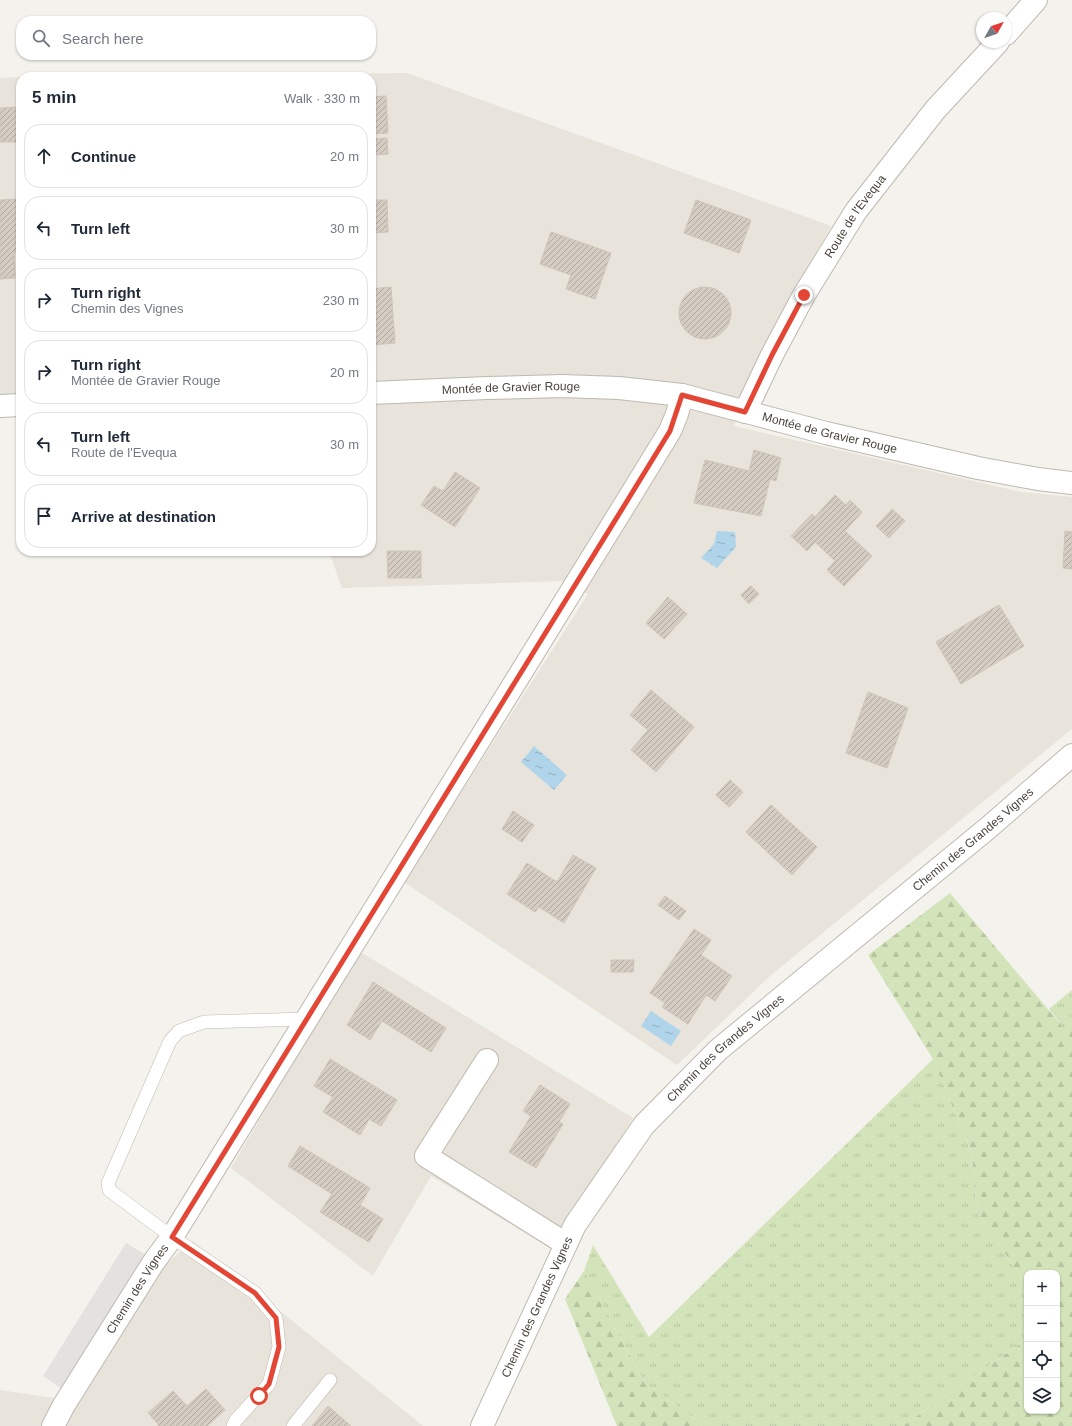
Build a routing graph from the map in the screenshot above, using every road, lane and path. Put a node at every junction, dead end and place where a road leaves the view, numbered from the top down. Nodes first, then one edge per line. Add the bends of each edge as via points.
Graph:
1 (1036, 0) edge
2 (1012, 27) edge
3 (992, 48) edge
4 (376, 393) edge
5 (682, 395) junction
6 (16, 405) edge
7 (0, 406) edge
8 (745, 412) junction
9 (1072, 483) edge
10 (1072, 755) edge
11 (307, 1019) junction
12 (487, 1060) dead end
13 (172, 1237) junction
14 (566, 1244) junction
15 (330, 1380) dead end
16 (53, 1426) edge
17 (233, 1426) edge
18 (293, 1426) edge
19 (482, 1426) edge

1 - 2 street
3 - 8 street, Route de l'Evequa via 935,110 856,211 804,295
4 - 5 street, Montée de Gravier Rouge via 562,386 619,388
5 - 8 street, Montée de Gravier Rouge
5 - 11 street, Chemin des Vignes via 670,431
6 - 7 street
8 - 9 street, Montée de Gravier Rouge via 978,468
10 - 14 street, Chemin des Grandes Vignes via 988,828 718,1050 644,1125 575,1225
11 - 13 street, Chemin des Vignes
11 - 13 lane via 204,1022 179,1031 170,1041 108,1184 108,1190
12 - 14 street via 426,1156
13 - 16 street, Chemin des Vignes via 152,1263 64,1404
13 - 17 lane via 255,1293 276,1318 279,1347 269,1384
14 - 19 street, Chemin des Grandes Vignes
15 - 18 lane

